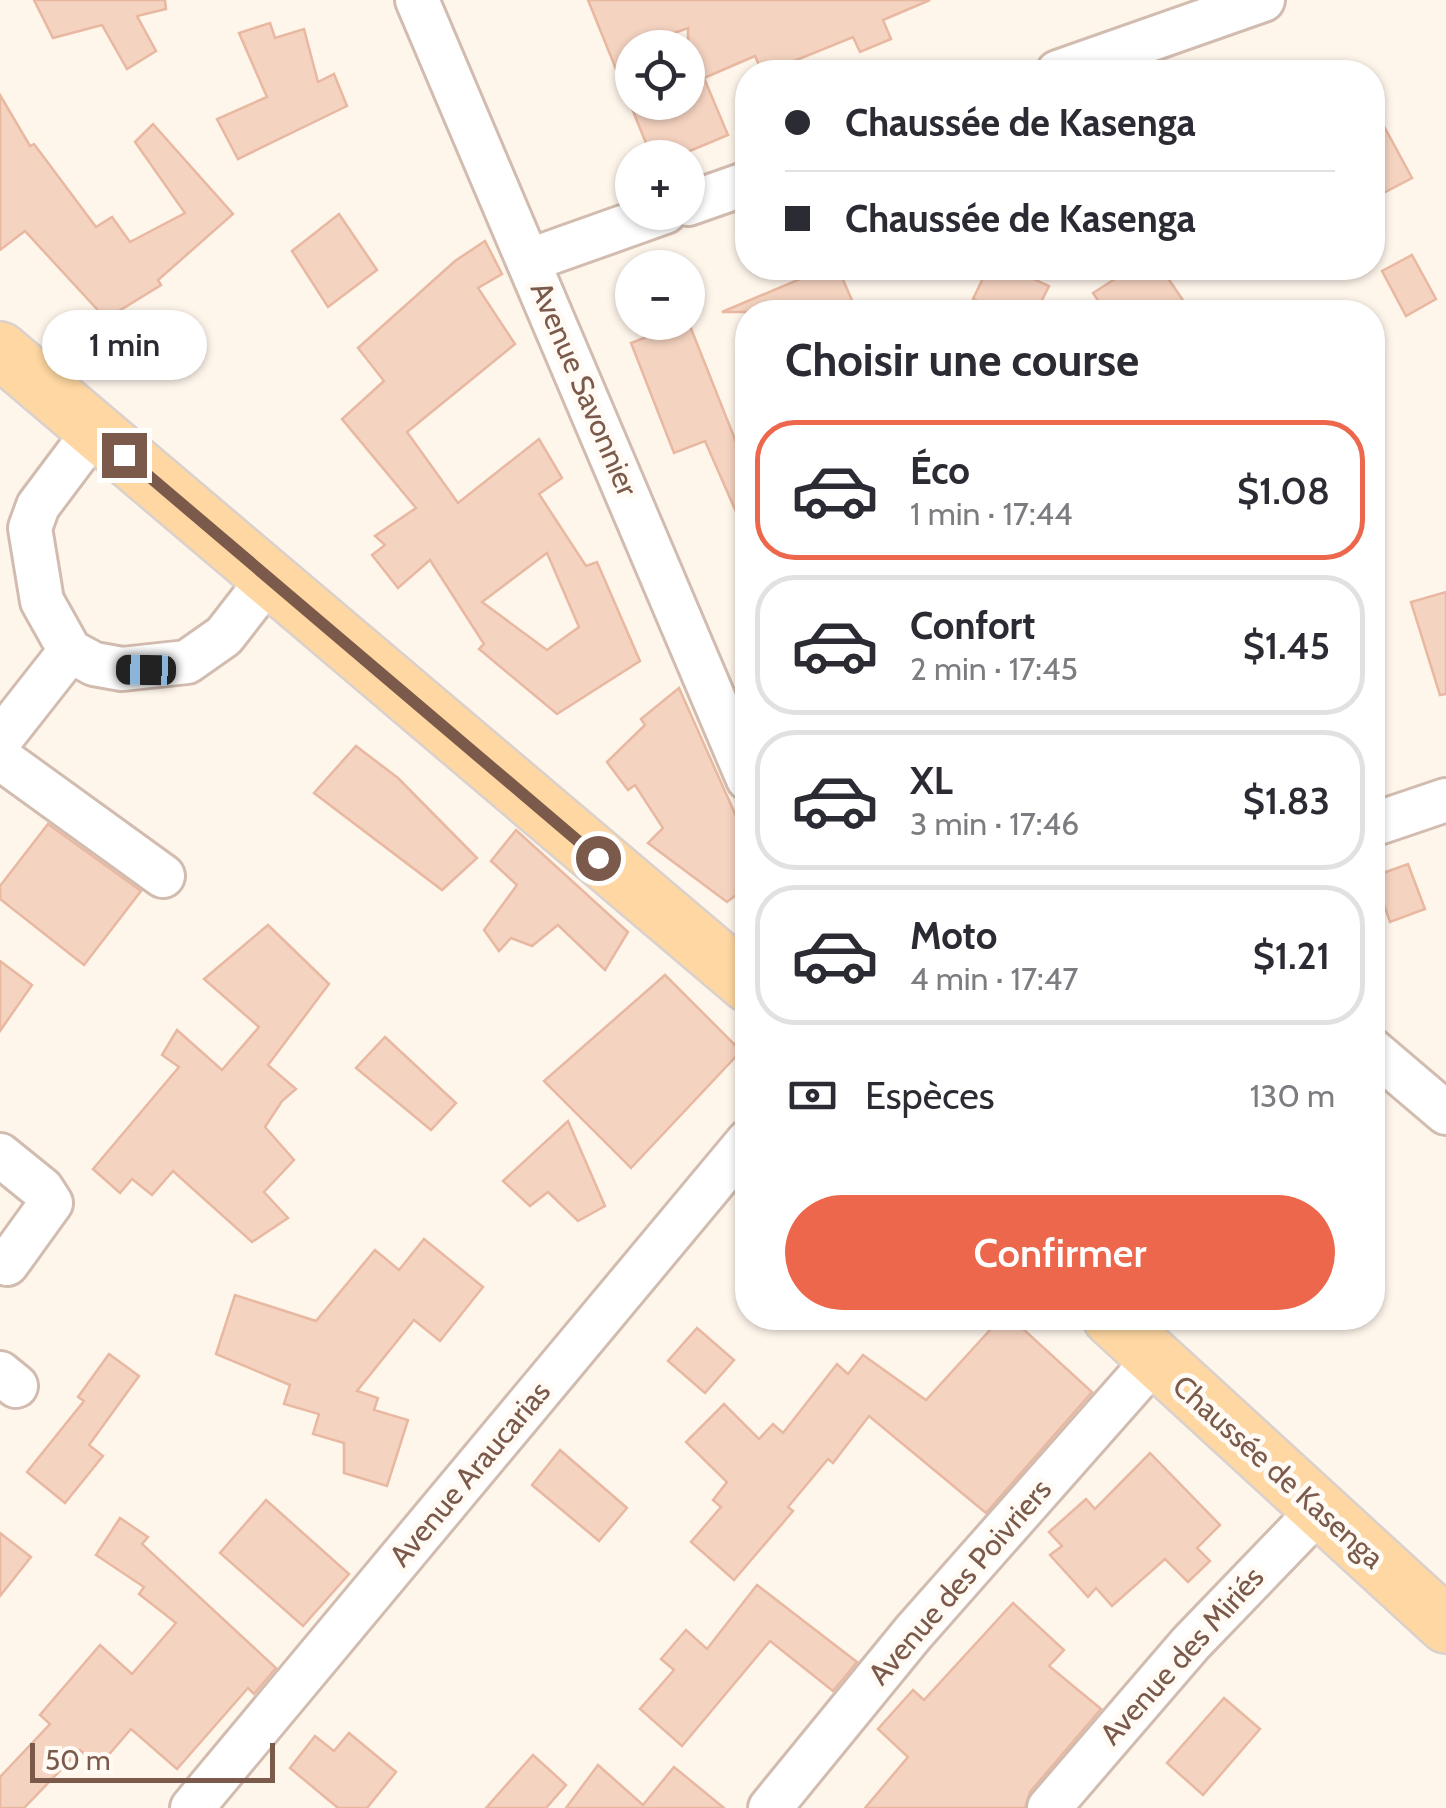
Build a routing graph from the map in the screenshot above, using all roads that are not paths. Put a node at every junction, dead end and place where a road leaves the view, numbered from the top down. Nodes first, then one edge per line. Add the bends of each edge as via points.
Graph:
1 (417, 0) edge
2 (1263, 0) edge
3 (1092, 60) edge
4 (735, 188) edge
5 (705, 198) edge
6 (615, 230) edge
7 (530, 260) junction
8 (0, 350) edge
9 (94, 430) junction
10 (269, 578) junction
11 (70, 652) junction
12 (0, 740) edge
13 (735, 747) edge
14 (0, 758) edge
15 (1446, 800) edge
16 (1385, 821) edge
17 (163, 876) dead end
18 (735, 973) edge
19 (1385, 1061) edge
20 (1446, 1113) edge
21 (0, 1155) edge
22 (735, 1157) edge
23 (7, 1264) dead end
24 (1124, 1330) edge
25 (1155, 1359) junction
26 (1320, 1508) junction
27 (1446, 1626) edge
28 (192, 1808) edge
29 (770, 1808) edge
30 (1049, 1808) edge

1 - 7 street, Avenue Savonnier
2 - 3 street
4 - 5 street
6 - 7 street
7 - 13 street, Avenue Savonnier
8 - 9 main road
9 - 10 main road
9 - 11 street via 38,506 30,528 42,601
10 - 11 street via 224,636 187,662 122,669
10 - 18 main road
11 - 12 street
14 - 17 street
15 - 16 street
19 - 20 street
21 - 23 street via 52,1203
22 - 28 street, Avenue Araucarias
24 - 25 main road, Chaussée de Kasenga
25 - 26 main road, Chaussée de Kasenga
25 - 29 street, Avenue des Poivriers via 913,1633
26 - 27 main road, Chaussée de Kasenga
26 - 30 street, Avenue des Miriés via 1190,1643

